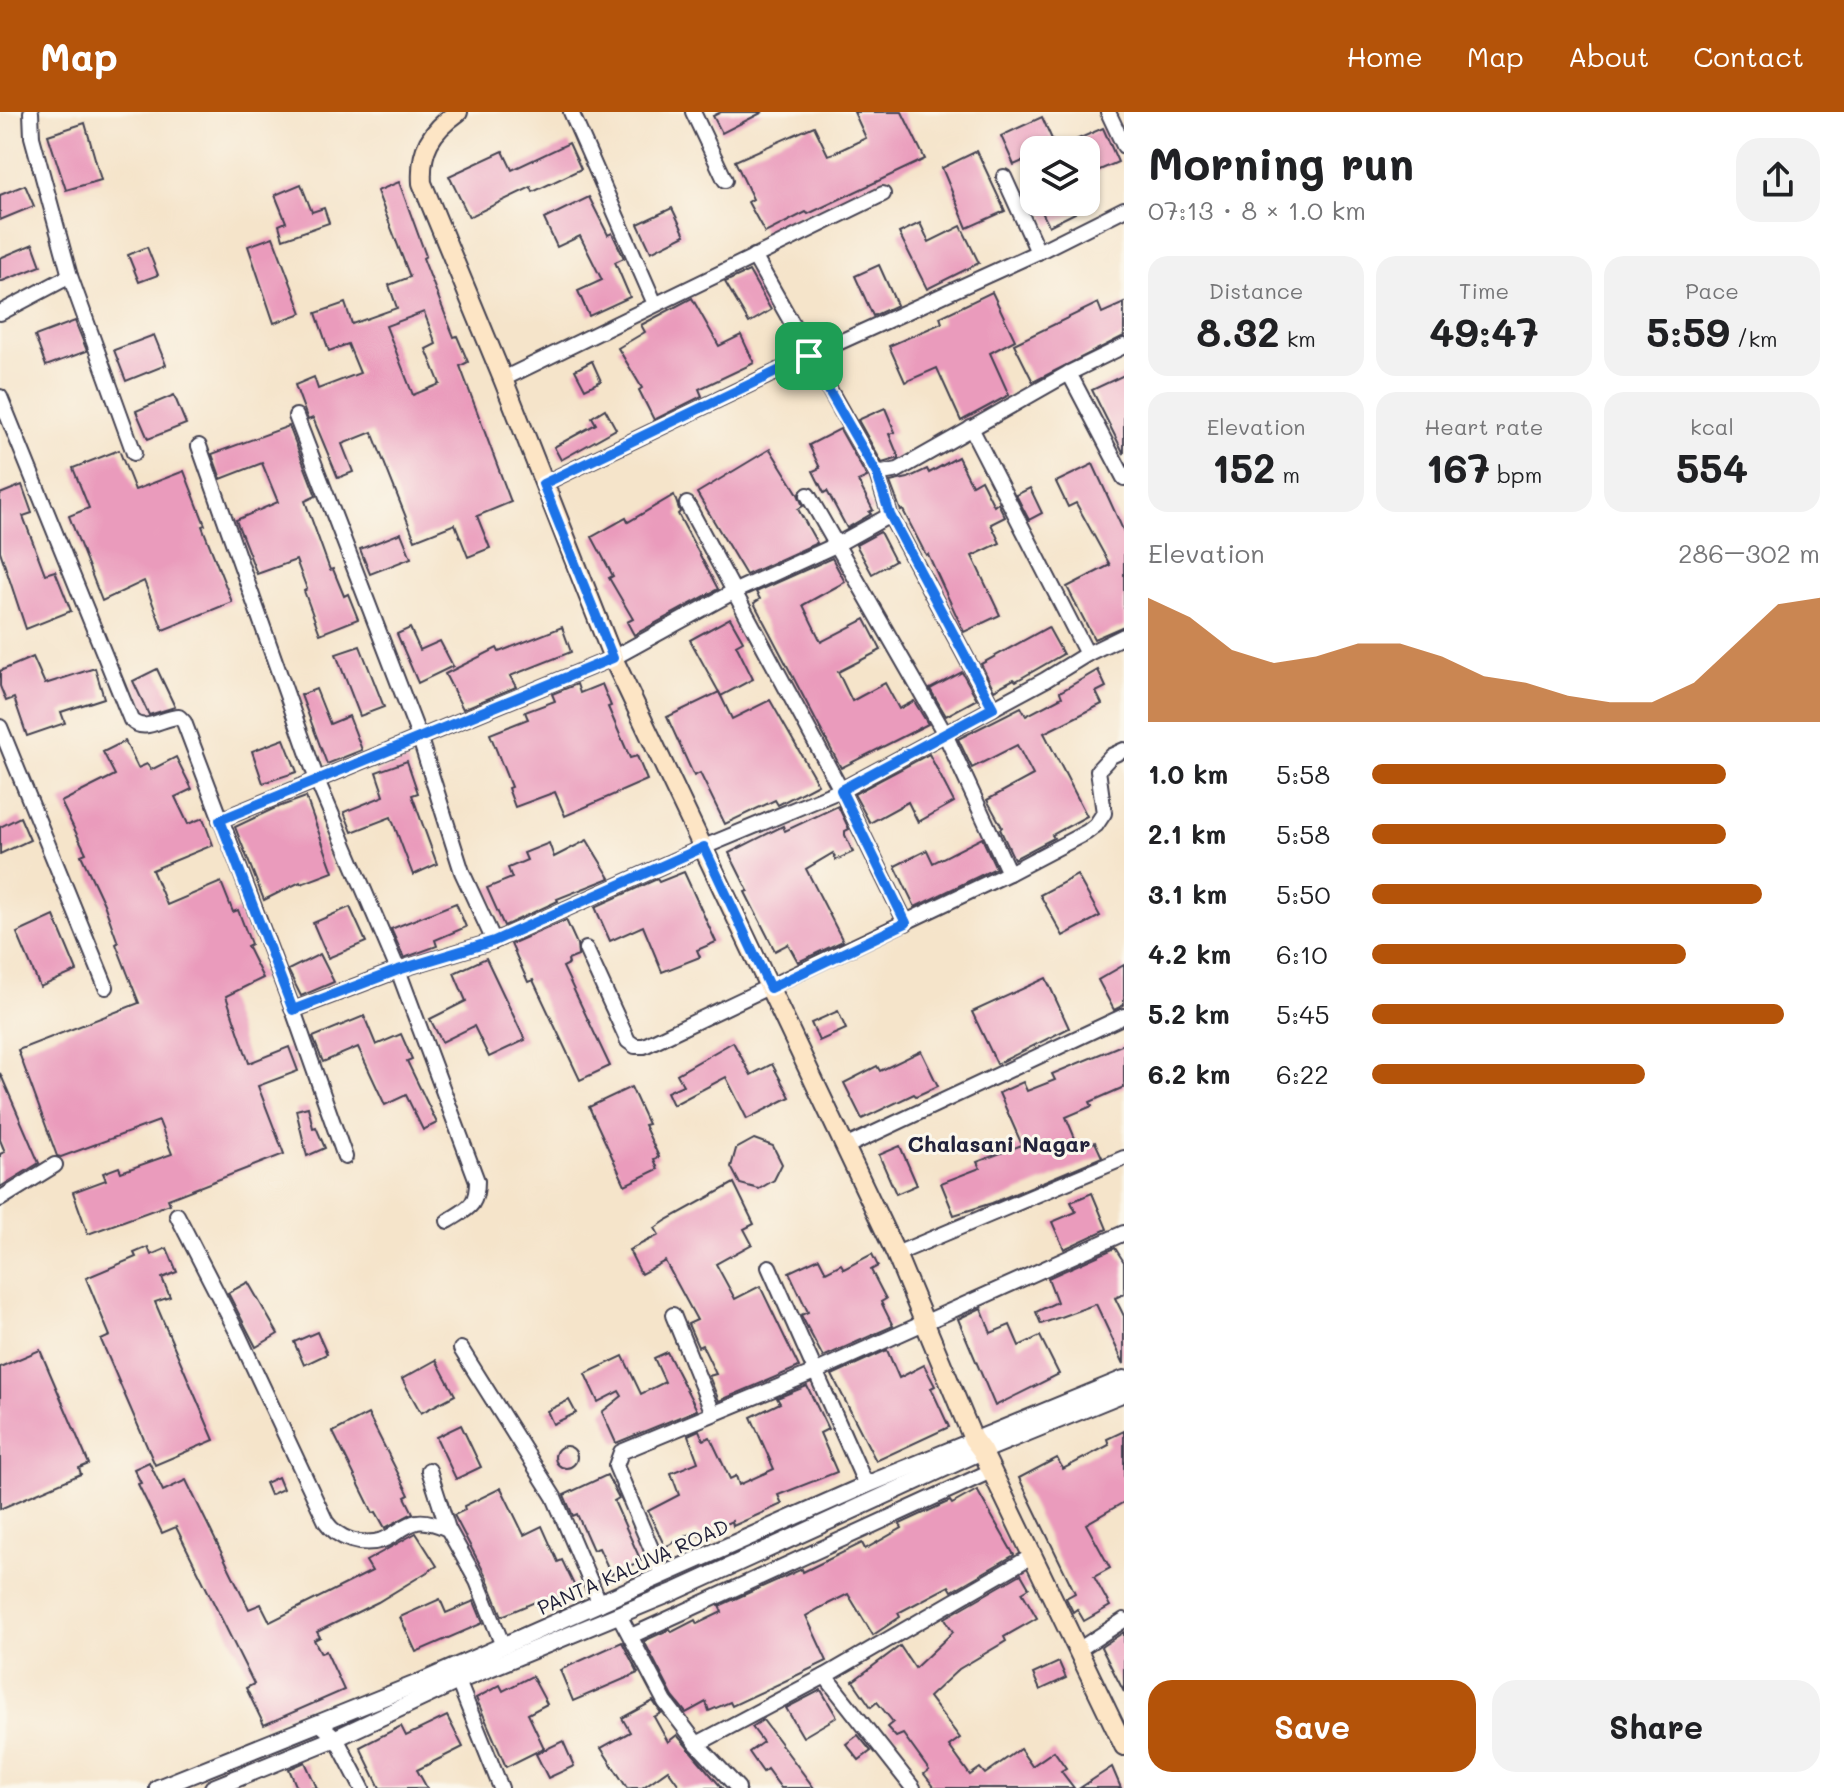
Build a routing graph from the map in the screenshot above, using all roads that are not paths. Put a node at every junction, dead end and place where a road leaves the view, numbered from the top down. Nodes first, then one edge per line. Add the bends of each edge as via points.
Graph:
1 (31, 112) edge
2 (458, 112) edge
3 (571, 112) edge
4 (693, 112) edge
5 (1108, 112) edge
6 (1124, 146) edge
7 (1004, 177) dead end
8 (725, 180) dead end
9 (883, 194) dead end
10 (1124, 209) edge
11 (1038, 252) junction
12 (754, 256) junction
13 (70, 276) junction
14 (655, 304) junction
15 (0, 313) edge
16 (1124, 346) edge
17 (809, 356) junction
18 (1069, 373) junction
19 (503, 379) junction
20 (0, 397) edge
21 (296, 416) dead end
22 (971, 428) junction
23 (199, 446) dead end
24 (134, 453) dead end
25 (877, 474) junction
26 (1124, 478) edge
27 (543, 484) junction
28 (808, 495) dead end
29 (687, 504) dead end
30 (890, 515) junction
31 (836, 545) junction
32 (733, 592) junction
33 (1124, 636) edge
34 (1087, 654) junction
35 (613, 658) junction
36 (993, 708) junction
37 (0, 727) edge
38 (945, 734) junction
39 (420, 739) junction
40 (1124, 750) edge
41 (317, 780) junction
42 (841, 790) junction
43 (220, 820) junction
44 (704, 847) junction
45 (1009, 873) junction
46 (906, 923) junction
47 (494, 941) junction
48 (586, 949) dead end
49 (398, 970) junction
50 (106, 987) dead end
51 (770, 988) junction
52 (293, 1010) junction
53 (1124, 1016) edge
54 (845, 1147) junction
55 (345, 1157) dead end
56 (1124, 1158) edge
57 (55, 1165) dead end
58 (0, 1199) edge
59 (177, 1215) dead end
60 (448, 1221) dead end
61 (1124, 1233) edge
62 (896, 1254) junction
63 (769, 1267) dead end
64 (673, 1315) dead end
65 (925, 1321) junction
66 (461, 1349) dead end
67 (817, 1371) junction
68 (1124, 1379) edge
69 (1124, 1393) edge
70 (713, 1413) junction
71 (978, 1445) junction
72 (429, 1470) dead end
73 (991, 1471) junction
74 (866, 1485) junction
75 (448, 1529) junction
76 (1032, 1556) junction
77 (662, 1574) junction
78 (600, 1604) junction
79 (619, 1615) junction
80 (1124, 1620) edge
81 (631, 1636) junction
82 (503, 1646) junction
83 (1078, 1650) junction
84 (825, 1676) junction
85 (458, 1681) junction
86 (319, 1723) junction
87 (336, 1738) junction
88 (697, 1744) junction
89 (1124, 1746) edge
90 (158, 1788) edge
91 (213, 1788) edge
92 (362, 1788) edge
93 (501, 1788) edge
94 (738, 1788) edge
95 (913, 1788) edge

1 - 13 street via 32,137
2 - 19 main road via 432,134 420,160 422,183
3 - 14 street
4 - 8 street
5 - 6 street
7 - 11 street
9 - 12 street
10 - 11 street
11 - 17 street
12 - 14 street
12 - 17 street
13 - 15 street
13 - 24 street
14 - 19 street
16 - 18 street
17 - 25 street
17 - 27 street
18 - 22 street
18 - 26 street
19 - 27 main road
20 - 43 street via 131,720 143,727 171,717 182,719
21 - 39 street
22 - 25 street via 898,470
22 - 34 street
23 - 41 street
25 - 30 street
27 - 35 main road
28 - 31 street
29 - 32 street
30 - 31 street
30 - 36 street
31 - 32 street
31 - 38 street
32 - 35 street
32 - 42 street
33 - 34 street
34 - 36 street
35 - 39 street
35 - 44 main road
36 - 38 street
37 - 50 street
38 - 42 street
38 - 45 street
39 - 41 street
39 - 47 street via 462,872
40 - 45 street via 1098,770 1104,813 1096,825
41 - 43 street
41 - 49 street
42 - 44 street
42 - 46 street
43 - 52 street
44 - 47 street
44 - 51 main road
45 - 46 street
46 - 51 street
47 - 49 street
48 - 51 street via 635,1046
49 - 52 street
49 - 60 street via 477,1181 472,1206
51 - 54 main road
52 - 55 street
53 - 54 street
54 - 62 main road
56 - 62 street
57 - 58 street
59 - 75 street via 335,1534 352,1541 381,1541 416,1522
61 - 65 street
62 - 65 main road
63 - 67 street
64 - 70 street
65 - 67 street
65 - 71 main road
66 - 78 street via 554,1497
67 - 70 street
67 - 74 street
68 - 71 street, PANTA KALUVA ROAD
69 - 71 street, PANTA KALUVA ROAD
70 - 77 street via 621,1452 616,1466
71 - 73 main road
71 - 74 street, PANTA KALUVA ROAD
71 - 79 street, PANTA KALUVA ROAD
72 - 75 street
73 - 76 main road
73 - 81 street
74 - 77 street, PANTA KALUVA ROAD
75 - 82 street via 477,1581
76 - 83 main road
76 - 84 street
77 - 78 street, PANTA KALUVA ROAD
78 - 82 street, PANTA KALUVA ROAD
79 - 81 street
79 - 85 street, PANTA KALUVA ROAD
80 - 83 street
81 - 88 street via 665,1702
82 - 86 street, PANTA KALUVA ROAD
83 - 89 main road
84 - 88 street
84 - 95 street
85 - 87 street, PANTA KALUVA ROAD
85 - 93 street
86 - 87 street
86 - 90 street, PANTA KALUVA ROAD
87 - 91 street, PANTA KALUVA ROAD
87 - 92 street
88 - 94 street

